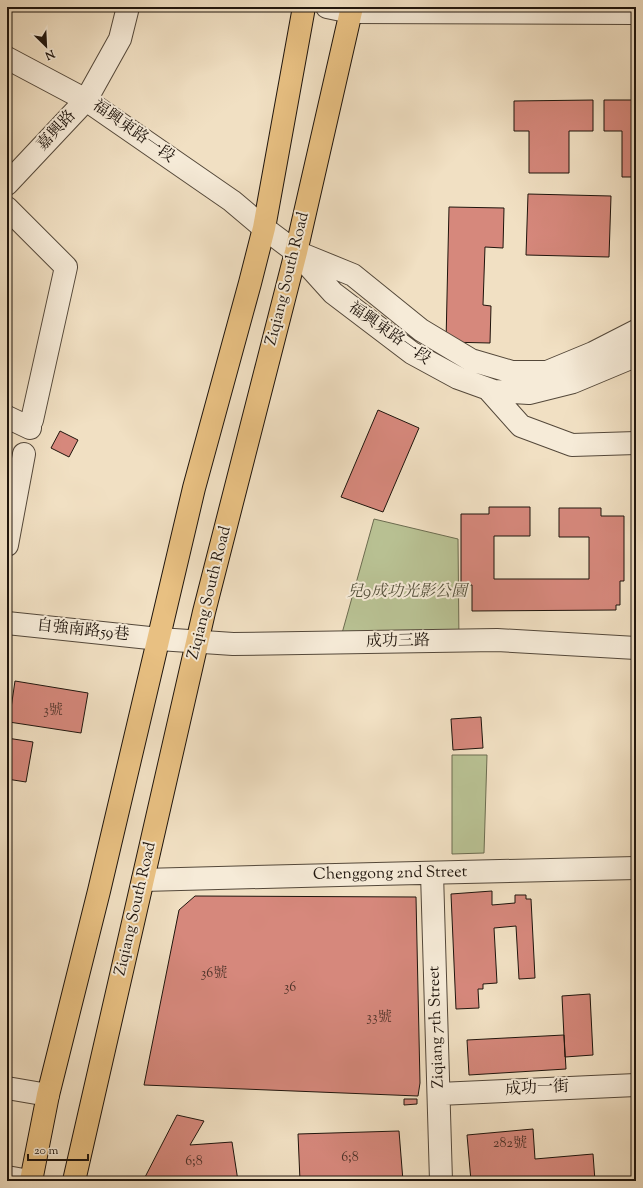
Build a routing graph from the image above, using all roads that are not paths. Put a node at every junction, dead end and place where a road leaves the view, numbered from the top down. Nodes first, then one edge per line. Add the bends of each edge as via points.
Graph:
1 (128, 7) edge
2 (304, 7) edge
3 (327, 7) edge
4 (351, 10) edge
5 (636, 13) edge
6 (7, 58) edge
7 (86, 100) junction
8 (7, 184) edge
9 (7, 208) edge
10 (264, 228) junction
11 (296, 252) junction
12 (636, 331) edge
13 (636, 354) edge
14 (488, 389) junction
15 (7, 417) edge
16 (636, 444) edge
17 (24, 454) dead end
18 (7, 545) edge
19 (7, 623) edge
20 (159, 639) junction
21 (198, 641) junction
22 (636, 648) edge
23 (636, 868) edge
24 (432, 873) junction
25 (143, 880) junction
26 (636, 1085) edge
27 (7, 1088) edge
28 (438, 1094) junction
29 (48, 1096) junction
30 (7, 1177) edge
31 (30, 1181) edge
32 (74, 1181) edge
33 (441, 1181) edge

1 - 7 street, 嘉興路 via 120,39
2 - 10 main road
3 - 4 street
4 - 5 street
4 - 11 main road, Ziqiang South Road
6 - 7 street, 福興東路一段
7 - 8 street, 嘉興路
7 - 10 street, 福興東路一段 via 232,201
9 - 15 street via 66,267 31,424
10 - 11 street, 福興東路一段
10 - 20 main road via 194,488
11 - 12 street, 福興東路一段 via 353,275 421,330 471,360 512,372 547,372
11 - 14 street, 福興東路一段 via 333,293 412,353 458,378
11 - 21 main road, Ziqiang South Road
13 - 14 street, 福興東路一段 via 573,382 529,393
14 - 16 street via 521,426 572,445
17 - 18 street
19 - 20 street, 自強南路59巷
20 - 21 street, 成功三路
20 - 29 main road
21 - 22 street, 成功三路 via 233,644 497,640
21 - 25 main road, Ziqiang South Road
23 - 24 street, Chenggong 2nd Street
24 - 25 street, Chenggong 2nd Street
24 - 28 street, Ziqiang 7th Street
25 - 32 main road, Ziqiang South Road
26 - 28 street, 成功一街
27 - 29 street
28 - 33 street, Ziqiang 7th Street
29 - 31 main road
30 - 31 street

